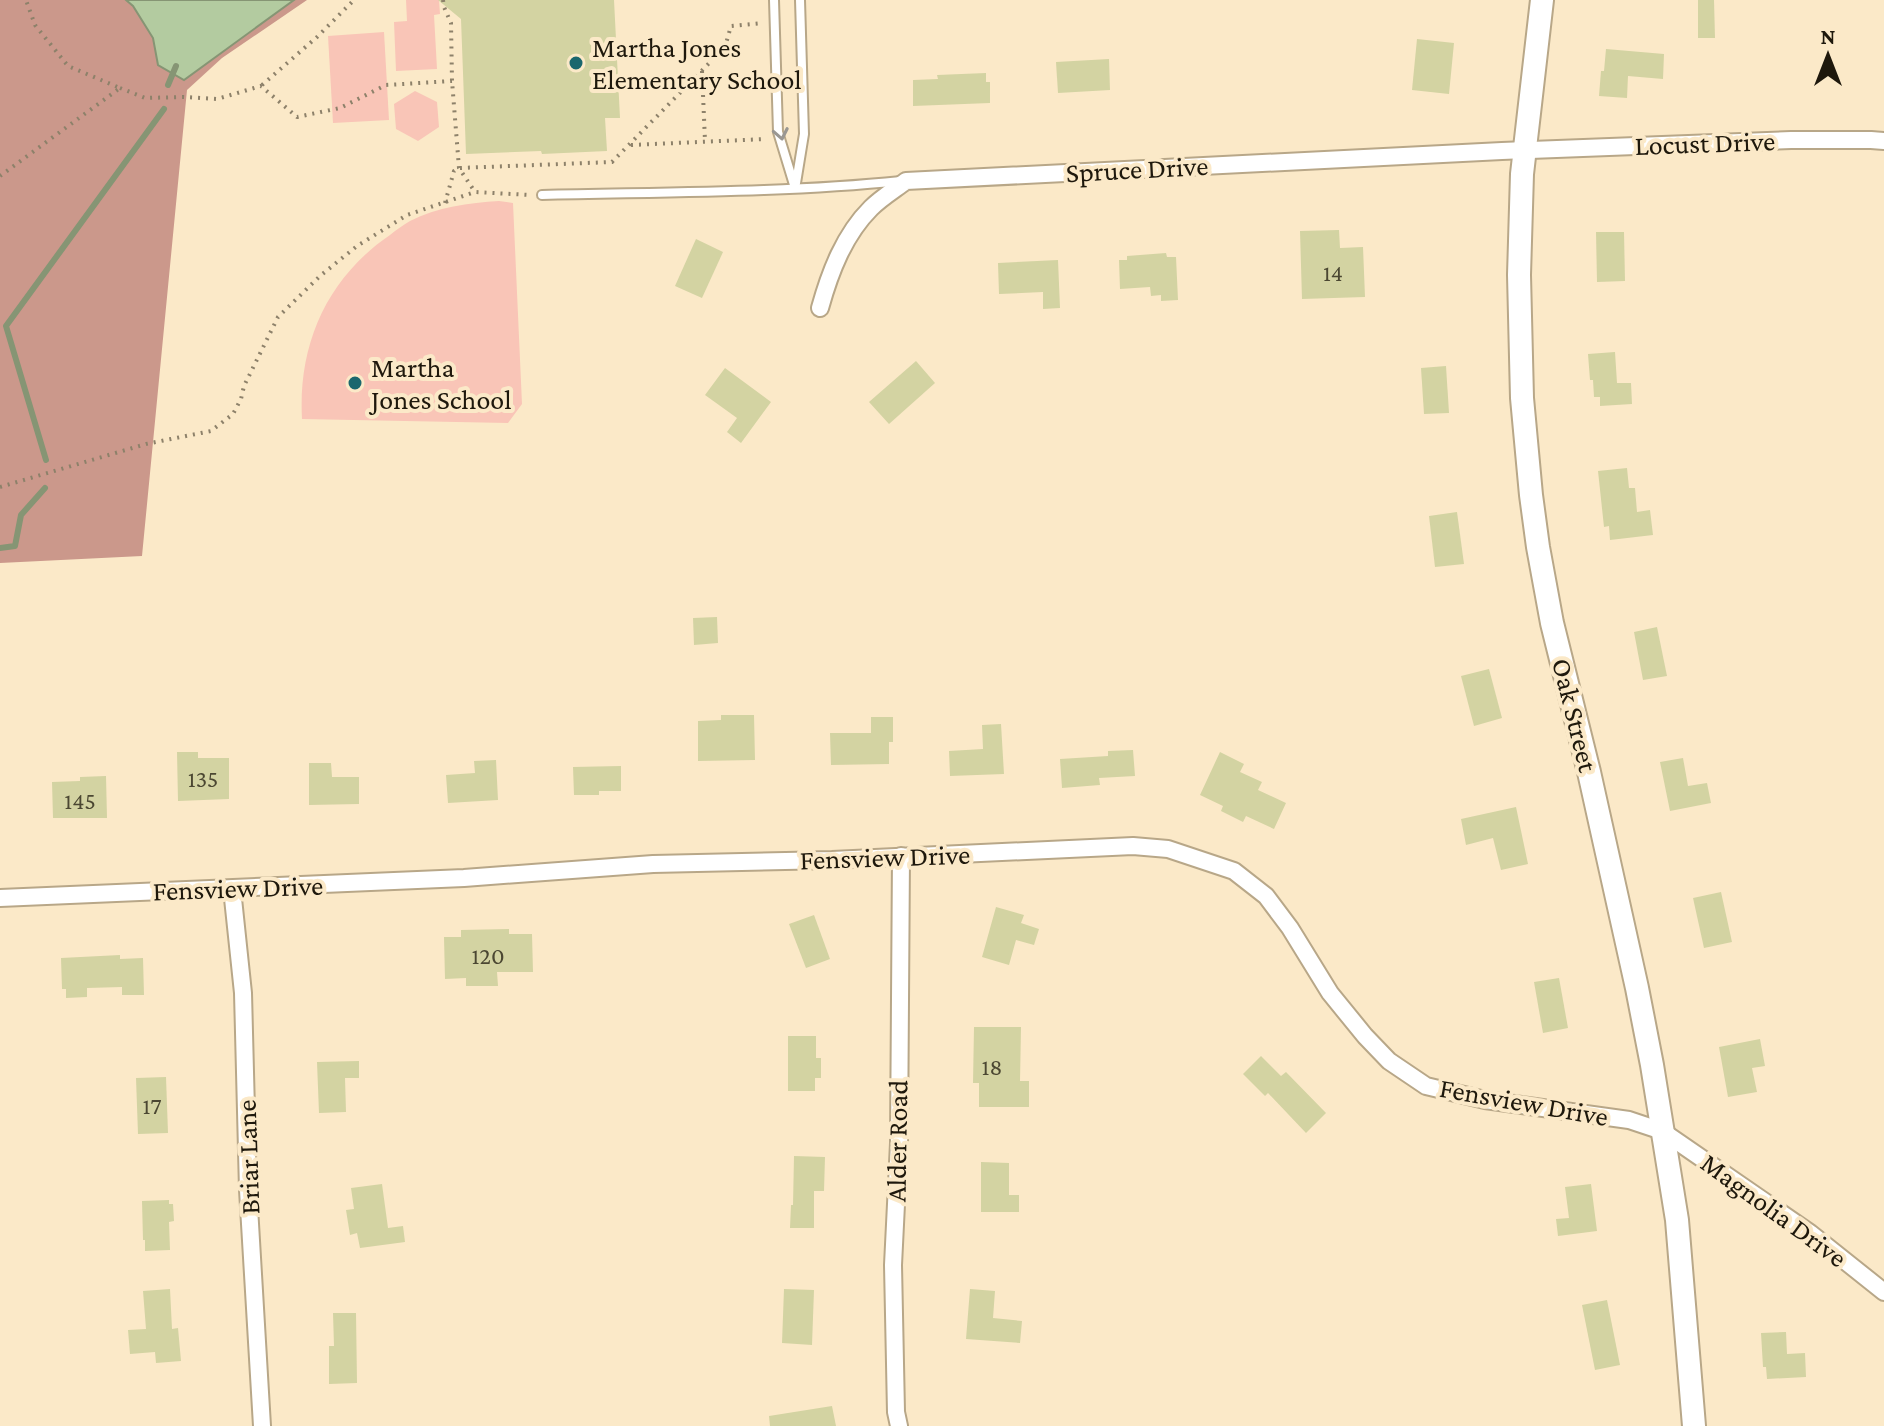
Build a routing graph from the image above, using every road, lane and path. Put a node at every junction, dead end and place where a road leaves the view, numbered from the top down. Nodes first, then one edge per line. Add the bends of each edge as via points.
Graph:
1 (26, 0) edge
2 (354, 0) edge
3 (443, 0) edge
4 (774, 0) edge
5 (800, 0) edge
6 (1542, 0) edge
7 (774, 22) junction
8 (702, 70) junction
9 (452, 81) junction
10 (261, 86) junction
11 (120, 88) junction
12 (768, 139) dead end
13 (705, 141) junction
14 (1884, 141) edge
15 (630, 145) junction
16 (1525, 151) junction
17 (459, 168) junction
18 (0, 176) edge
19 (906, 181) junction
20 (795, 188) junction
21 (475, 192) junction
22 (542, 195) joint
23 (445, 203) junction
24 (820, 308) dead end
25 (0, 487) edge
26 (901, 856) junction
27 (232, 889) junction
28 (0, 898) edge
29 (1662, 1131) junction
30 (1884, 1292) edge
31 (262, 1426) edge
32 (899, 1426) edge
33 (1694, 1426) edge

1 - 11 path via 35,25 68,66
2 - 10 path
3 - 9 path via 451,23
4 - 7 lane
5 - 20 lane via 804,134
6 - 16 street, Oak Street
7 - 8 path via 731,26 725,47
7 -> 20 lane via 778,132
8 - 13 path
8 - 15 path
9 - 10 path via 386,85 340,108 297,117
9 - 17 path
10 - 11 path via 217,99 145,98
11 - 18 path
12 - 13 path
13 - 15 path
14 - 16 street, Locust Drive
15 - 17 path via 612,162
16 - 19 street, Spruce Drive
16 - 29 street, Oak Street via 1520,352 1538,547 1637,988
17 - 21 path
17 - 23 path
19 - 20 lane
19 - 24 street via 871,208 843,246
20 - 22 lane
21 - 22 path
21 - 23 path
23 - 25 path via 407,215 320,276 278,317 233,414 211,431
26 - 27 street, Fensview Drive via 653,864
26 - 29 street, Fensview Drive via 1133,846 1168,849 1234,871 1266,896 1365,1036 1389,1061 1426,1086 1485,1100 1629,1120
26 - 32 street, Alder Road via 893,1265
27 - 28 street, Fensview Drive
27 - 31 street, Briar Lane via 243,993
29 - 30 street, Magnolia Drive via 1810,1233
29 - 33 street, Oak Street via 1677,1220

